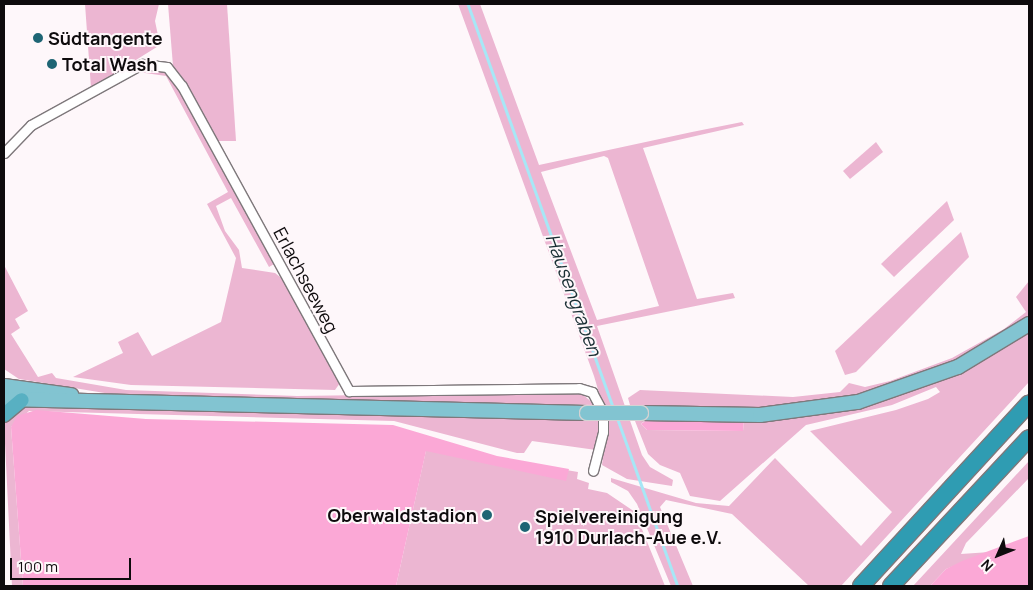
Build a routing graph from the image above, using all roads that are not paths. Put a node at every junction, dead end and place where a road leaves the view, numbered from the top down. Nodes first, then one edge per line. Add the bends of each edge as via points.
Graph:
1 (4, 152) edge
2 (1029, 324) edge
3 (4, 375) edge
4 (4, 386) edge
5 (21, 394) junction
6 (4, 399) edge
7 (1029, 403) edge
8 (4, 415) edge
9 (1029, 438) edge
10 (593, 472) dead end
11 (861, 586) edge
12 (891, 586) edge

1 - 10 street, Erlachseeweg via 31,125 142,64 166,67 182,86 350,391 579,388 592,392 603,413 603,432
2 - 5 main road, bridge via 958,367 910,387 858,402 760,415 99,401
3 - 5 main road
4 - 5 main road
5 - 6 main road
5 - 8 highway
7 - 11 highway
9 - 12 highway

